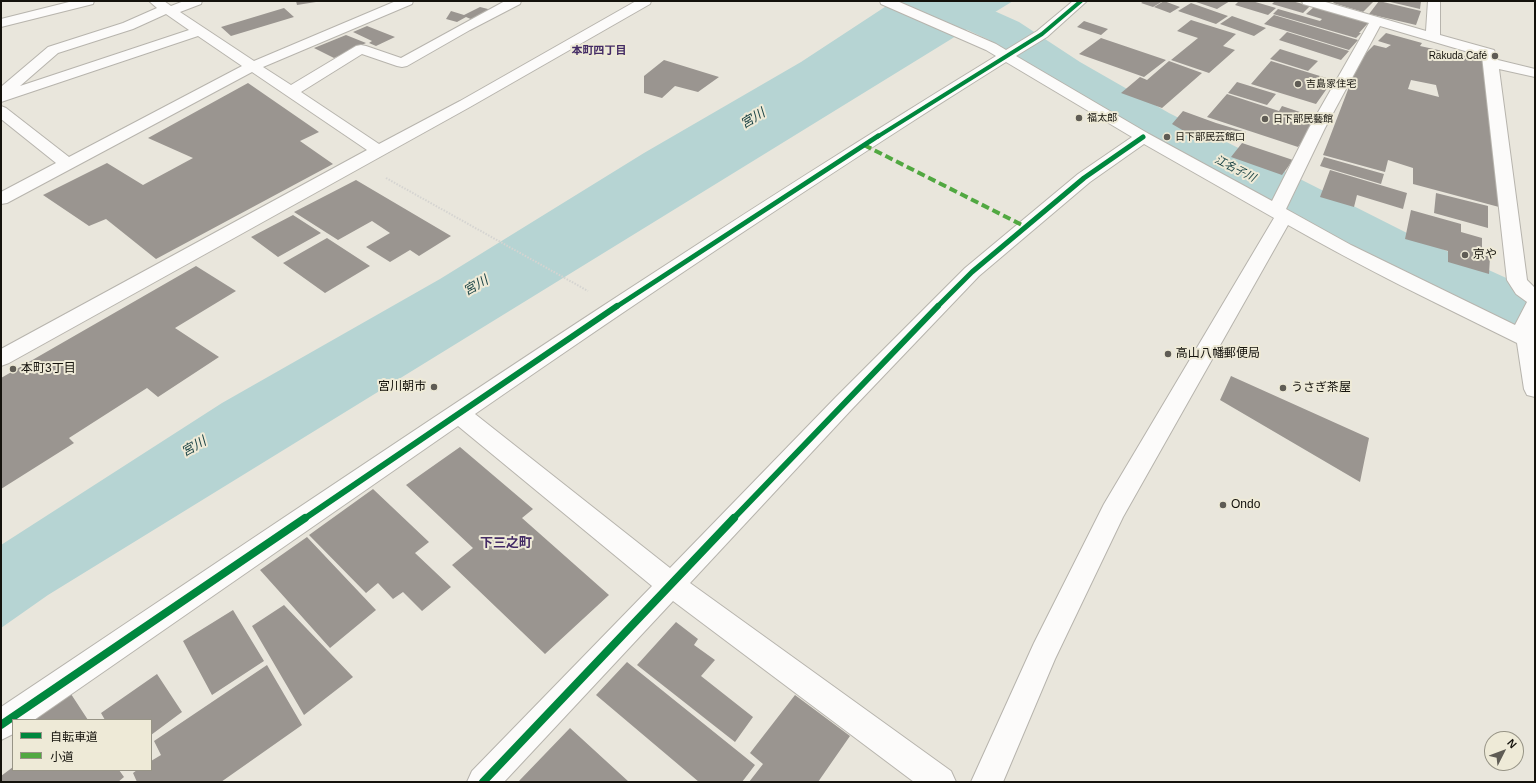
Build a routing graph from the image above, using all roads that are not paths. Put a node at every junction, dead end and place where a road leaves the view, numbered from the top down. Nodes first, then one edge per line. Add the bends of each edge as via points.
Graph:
1 (88, 1) edge
2 (155, 1) edge
3 (196, 1) edge
4 (407, 1) edge
5 (515, 1) edge
6 (645, 1) edge
7 (886, 1) edge
8 (1081, 1) edge
9 (1308, 1) edge
10 (1434, 1) edge
11 (168, 10) junction
12 (1378, 20) junction
13 (1, 23) edge
14 (200, 31) junction
15 (1433, 36) junction
16 (1012, 53) junction
17 (1492, 63) junction
18 (253, 66) junction
19 (1535, 73) edge
20 (291, 92) junction
21 (6, 95) edge
22 (1, 111) edge
23 (1143, 137) junction
24 (378, 150) junction
25 (68, 164) junction
26 (1, 199) edge
27 (1280, 210) junction
28 (1535, 298) edge
29 (1535, 306) edge
30 (1530, 336) edge
31 (1, 358) edge
32 (1535, 389) edge
33 (458, 413) junction
34 (670, 584) junction
35 (1, 725) edge
36 (483, 782) edge
37 (940, 782) edge
38 (987, 782) edge

1 - 13 street
2 - 11 street
3 - 11 street
4 - 18 street
5 - 20 street via 402,63 361,49
6 - 24 street via 479,96
7 - 16 street via 991,47
8 - 16 street via 1042,34
9 - 12 street
10 - 15 street
11 - 14 street
11 - 21 street via 53,50 7,89
12 - 15 street
12 - 27 street via 1320,122
14 - 18 street
14 - 21 street
15 - 17 street via 1489,53
16 - 23 street
16 - 33 street via 914,113
17 - 19 street
17 - 28 street via 1517,280 1523,289
18 - 20 street
18 - 25 street
20 - 24 street
22 - 25 street
23 - 27 street
23 - 34 street via 1084,178 972,272
24 - 31 street
25 - 26 street
27 - 30 street via 1420,288
27 - 38 street via 1113,512 1044,652
29 - 30 street
30 - 32 street
33 - 34 street
33 - 35 street
34 - 36 street
34 - 37 street

